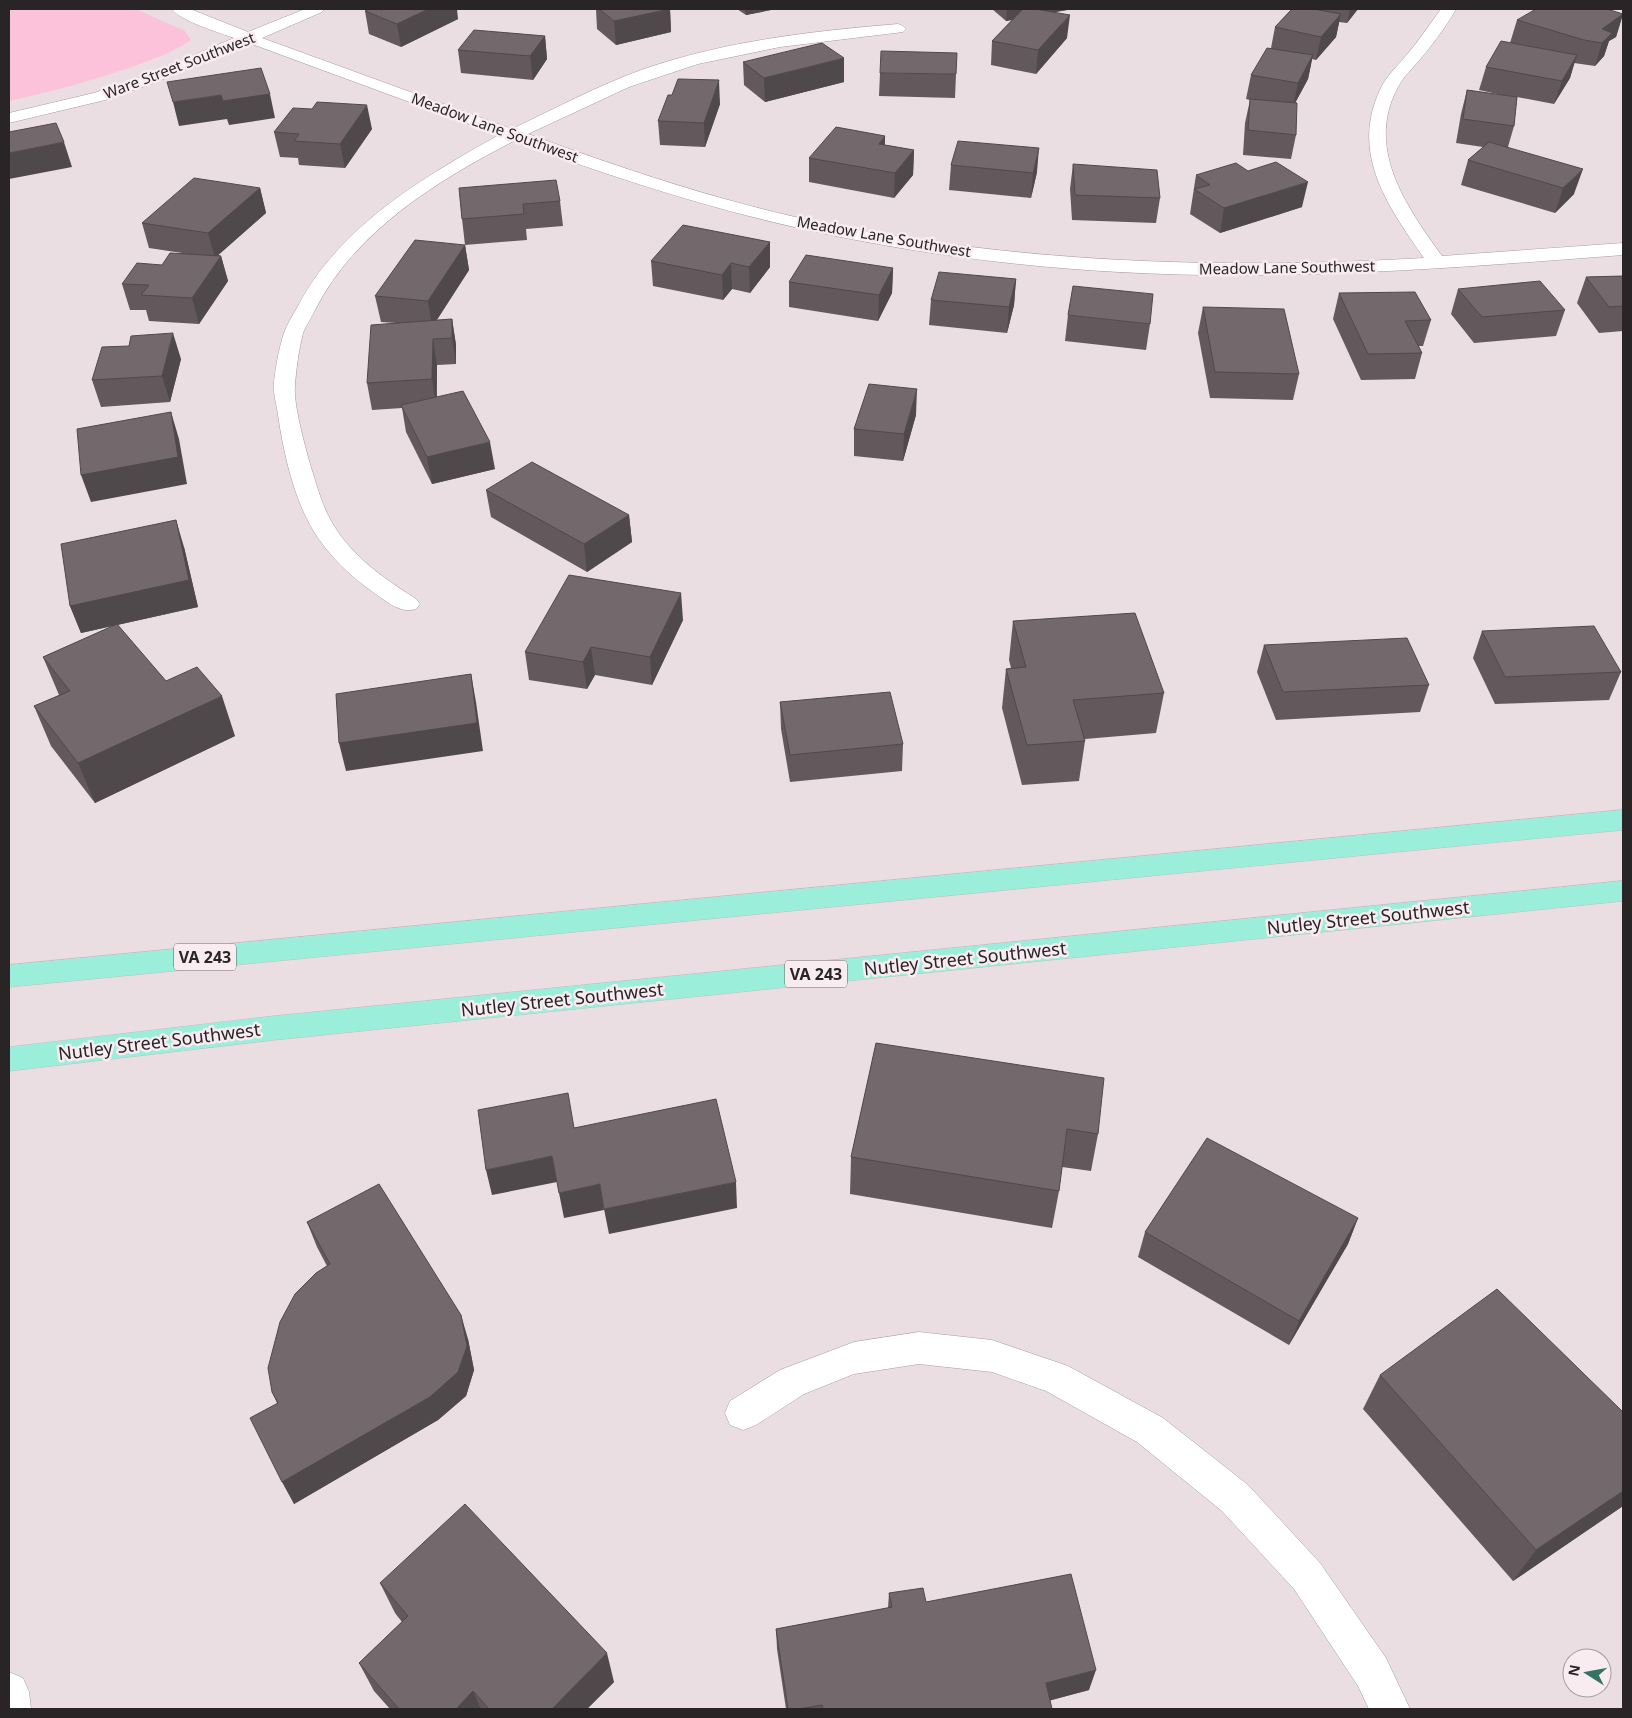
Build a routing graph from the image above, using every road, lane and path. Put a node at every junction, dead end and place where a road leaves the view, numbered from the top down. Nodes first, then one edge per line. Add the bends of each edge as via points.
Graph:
1 (179, 9) edge
2 (317, 9) edge
3 (1450, 9) edge
4 (898, 29) dead end
5 (249, 38) junction
6 (9, 118) edge
7 (513, 134) junction
8 (1623, 249) edge
9 (1437, 262) junction
10 (408, 604) dead end
11 (1623, 820) edge
12 (1623, 891) edge
13 (9, 976) edge
14 (9, 1059) edge
15 (743, 1414) dead end
16 (9, 1692) edge
17 (11, 1709) edge
18 (1390, 1709) edge

1 - 5 street, Meadow Lane Southwest
2 - 5 street, Ware Street Southwest
3 - 9 street via 1392,84 1380,110 1376,141 1382,173 1398,206
4 - 7 street via 778,42 719,53 630,81
5 - 6 street, Ware Street Southwest via 107,94
5 - 7 street, Meadow Lane Southwest
7 - 9 street, Meadow Lane Southwest via 658,186 742,210 925,246 1126,266 1331,268
7 - 10 street via 416,191 366,230 333,264 310,297 293,336 284,380 286,424 317,516 337,548 361,572
8 - 9 street, Meadow Lane Southwest
11 - 13 main road, VA 243
12 - 14 main road, Nutley Street Southwest / VA 243 via 274,1028
15 - 18 street via 792,1382 854,1358 919,1348 992,1356 1056,1378 1150,1430 1235,1498 1307,1576 1372,1672
16 - 17 street

